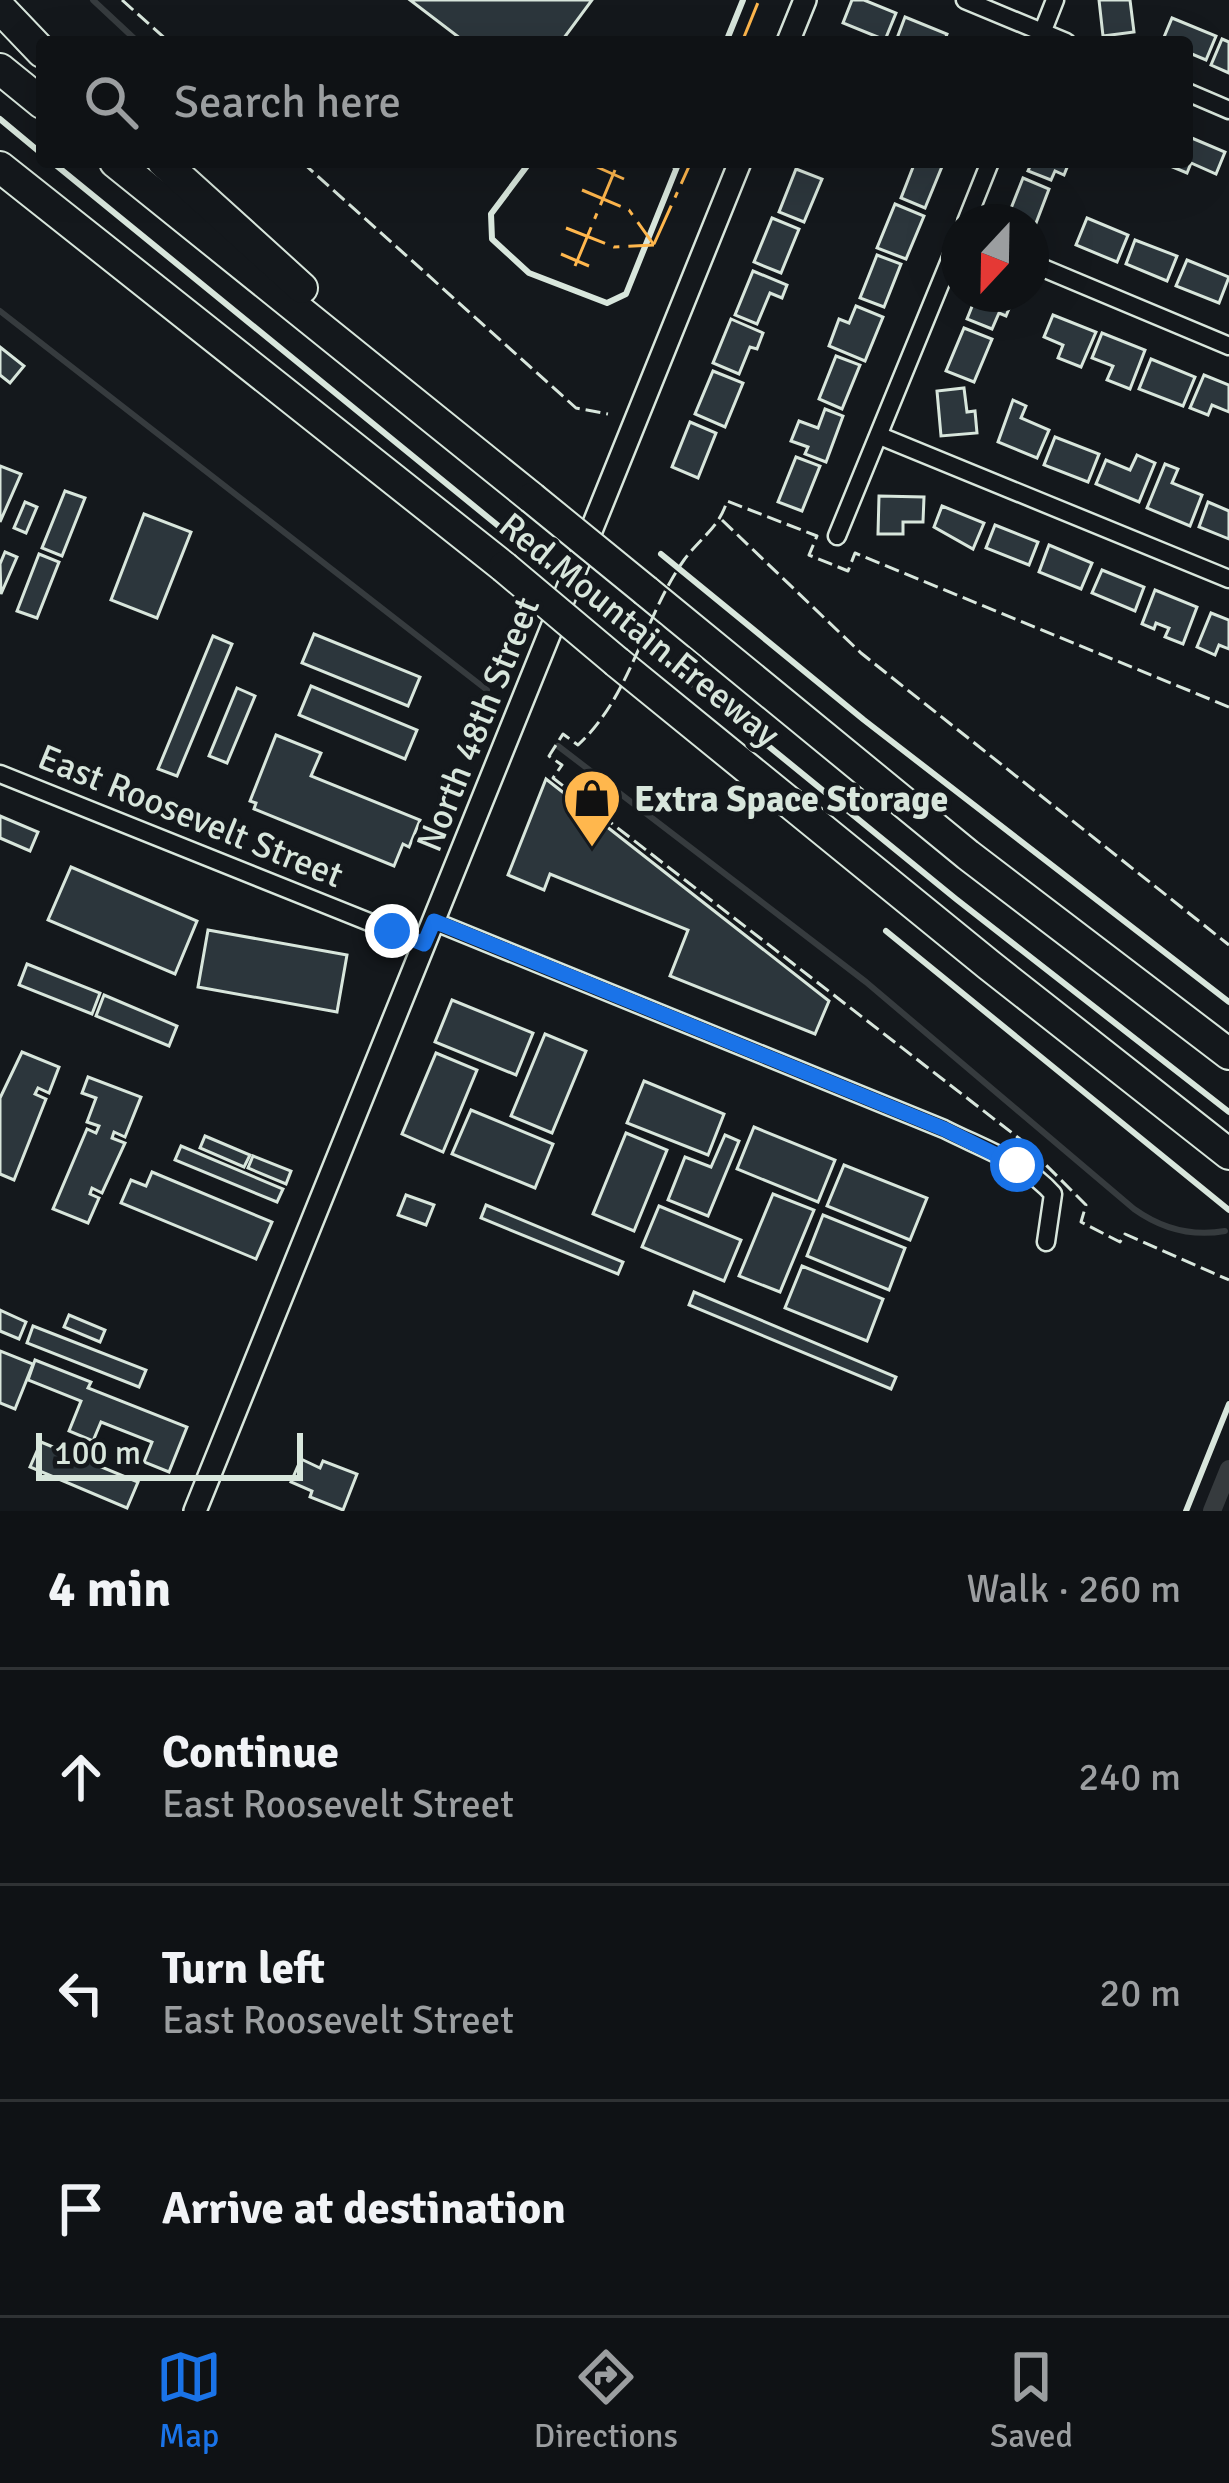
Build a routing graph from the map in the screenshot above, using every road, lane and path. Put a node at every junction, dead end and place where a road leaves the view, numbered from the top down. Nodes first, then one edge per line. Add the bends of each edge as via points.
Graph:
1 (805, 0) edge
2 (965, 0) edge
3 (1055, 0) edge
4 (0, 8) edge
5 (790, 36) edge
6 (1038, 36) edge
7 (1040, 36) edge
8 (36, 46) edge
9 (0, 69) edge
10 (1193, 95) edge
11 (36, 98) edge
12 (1229, 110) edge
13 (0, 168) edge
14 (122, 168) edge
15 (170, 168) edge
16 (738, 168) edge
17 (988, 168) edge
18 (973, 204) edge
19 (1049, 271) edge
20 (941, 283) edge
21 (1229, 346) edge
22 (880, 436) junction
23 (532, 499) junction
24 (837, 536) dead end
25 (1229, 580) edge
26 (0, 774) edge
27 (434, 921) junction
28 (424, 944) junction
29 (1228, 1053) edge
30 (1229, 1154) edge
31 (1046, 1242) dead end
32 (195, 1511) edge

1 - 5 street
2 - 6 street
3 - 7 street
4 - 8 highway
9 - 11 highway
10 - 12 street
13 - 30 highway, Red Mountain Freeway, bridge
14 - 23 highway, Red Mountain Freeway
15 - 23 highway
16 - 27 street, North 48th Street
17 - 18 street
19 - 21 street
20 - 22 street
22 - 24 street
22 - 25 street
23 - 29 highway, Red Mountain Freeway, bridge via 985,868
26 - 28 street, East Roosevelt Street
27 - 28 street, North 48th Street
27 - 31 street via 1017,1165 1053,1194
28 - 32 street, North 48th Street

